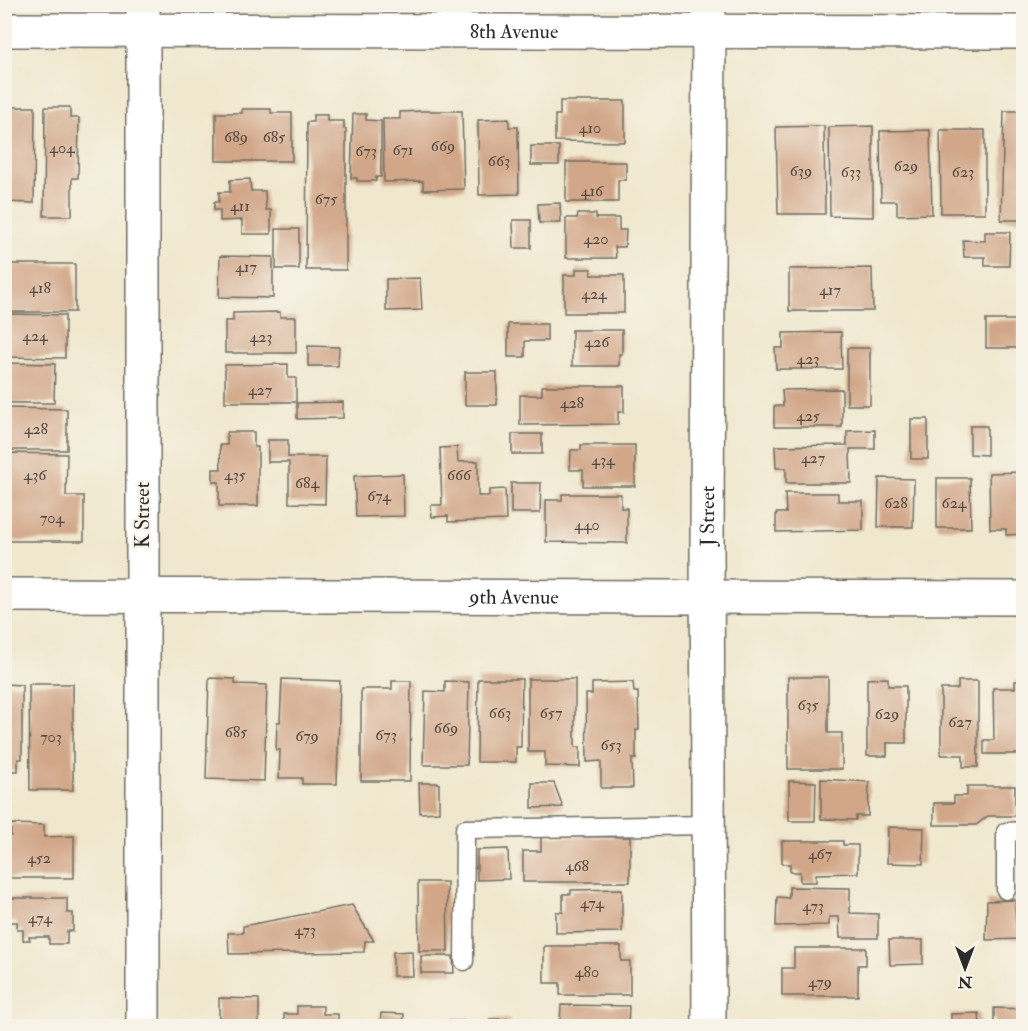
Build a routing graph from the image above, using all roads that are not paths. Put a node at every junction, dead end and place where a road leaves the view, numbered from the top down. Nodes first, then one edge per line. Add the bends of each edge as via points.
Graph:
1 (143, 18) edge
2 (709, 18) edge
3 (4, 30) edge
4 (1023, 32) edge
5 (4, 595) edge
6 (142, 595) junction
7 (707, 598) junction
8 (1023, 598) edge
9 (709, 825) junction
10 (1023, 831) edge
11 (1006, 890) dead end
12 (464, 961) dead end
13 (143, 1026) edge
14 (709, 1026) edge

1 - 2 street, 8th Avenue
1 - 3 street, 8th Avenue
1 - 6 street, K Street
2 - 4 street, 8th Avenue
2 - 7 street, J Street
5 - 6 street, 9th Avenue
6 - 7 street, 9th Avenue
6 - 13 street, K Street
7 - 8 street, 9th Avenue
7 - 9 street, J Street
9 - 12 lane via 465,829
9 - 14 street, J Street
10 - 11 lane via 1006,832

